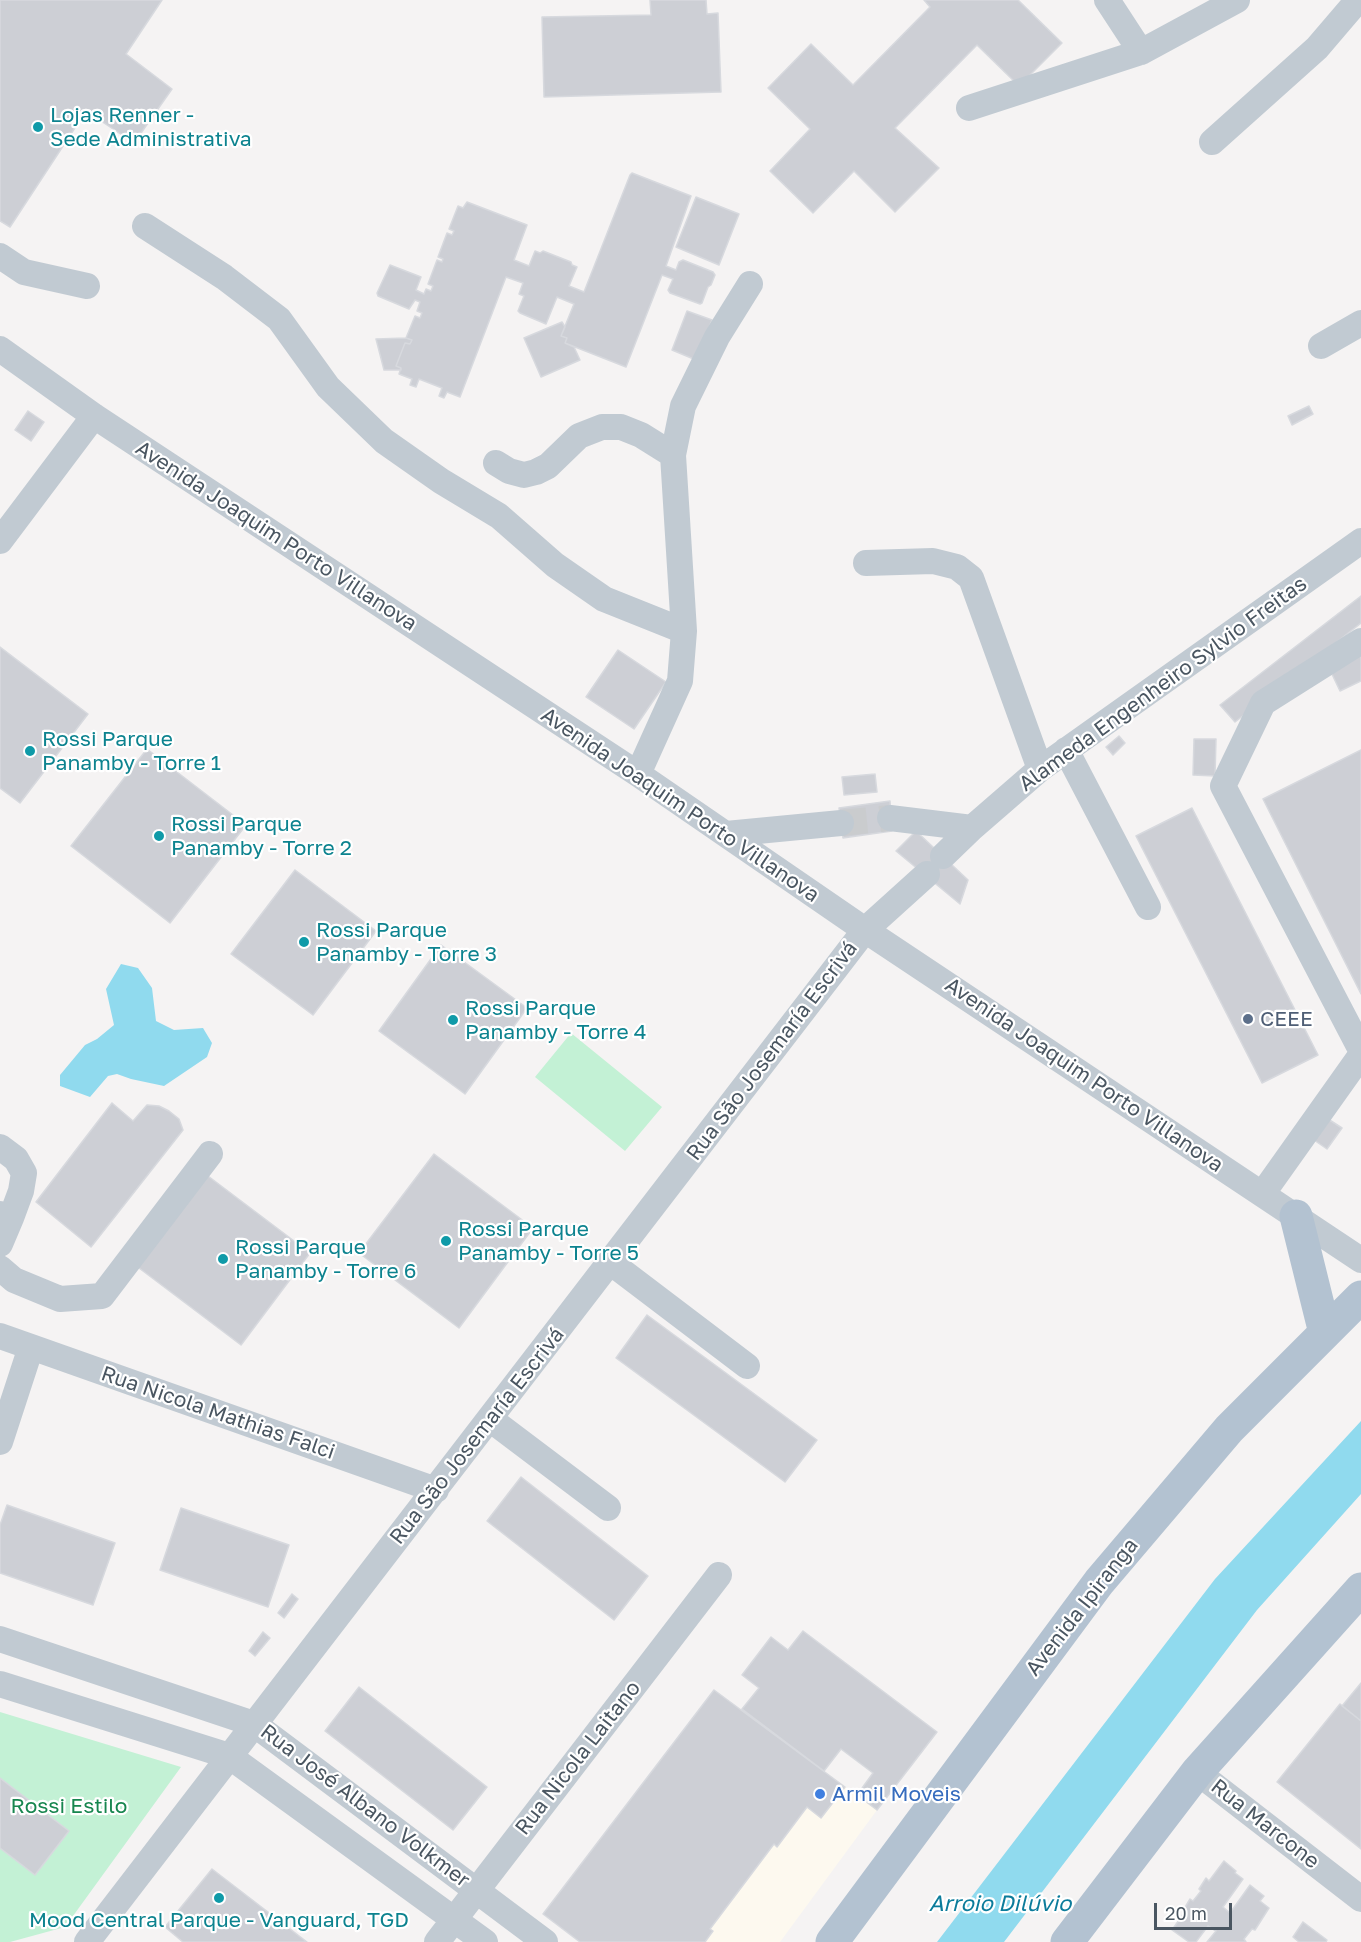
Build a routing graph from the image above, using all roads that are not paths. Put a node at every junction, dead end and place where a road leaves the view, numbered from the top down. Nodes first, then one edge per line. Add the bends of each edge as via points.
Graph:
1 (1107, 0) edge
2 (1237, 0) edge
3 (1358, 0) edge
4 (1141, 52) junction
5 (969, 108) dead end
6 (1212, 142) dead end
7 (145, 226) dead end
8 (0, 256) edge
9 (750, 284) dead end
10 (87, 286) dead end
11 (1361, 323) edge
12 (1321, 346) dead end
13 (0, 349) edge
14 (94, 416) junction
15 (673, 454) junction
16 (496, 463) dead end
17 (1361, 541) edge
18 (0, 542) edge
19 (866, 563) dead end
20 (684, 631) junction
21 (1361, 641) edge
22 (1066, 750) junction
23 (1040, 769) junction
24 (638, 774) junction
25 (890, 818) tunnel mouth
26 (841, 823) tunnel mouth
27 (972, 828) junction
28 (726, 834) junction
29 (1148, 907) dead end
30 (865, 930) junction
31 (1361, 1050) edge
32 (1361, 1055) edge
33 (0, 1148) edge
34 (210, 1154) dead end
35 (1263, 1193) junction
36 (5, 1216) edge
37 (1296, 1216) junction
38 (0, 1244) edge
39 (1361, 1260) edge
40 (610, 1262) junction
41 (0, 1268) edge
42 (1361, 1297) edge
43 (1325, 1333) junction
44 (0, 1336) edge
45 (32, 1347) junction
46 (747, 1366) dead end
47 (490, 1419) junction
48 (0, 1442) edge
49 (436, 1490) junction
50 (608, 1508) dead end
51 (719, 1575) dead end
52 (1361, 1588) edge
53 (0, 1639) edge
54 (0, 1684) edge
55 (254, 1724) junction
56 (229, 1756) junction
57 (1197, 1772) junction
58 (477, 1889) junction
59 (1361, 1899) edge
60 (454, 1919) junction
61 (87, 1942) edge
62 (437, 1942) edge
63 (485, 1942) edge
64 (545, 1942) edge
65 (832, 1942) edge
66 (1067, 1942) edge

1 - 4 street
2 - 4 street
3 - 6 street via 1317,48
4 - 5 street
7 - 20 street via 224,277 279,319 328,387 384,441 499,516 555,565 604,599
8 - 10 street via 24,272
9 - 15 street via 717,337 683,406
11 - 12 street
13 - 14 street, Avenida Joaquim Porto Villanova
14 - 18 street
14 - 24 street, Avenida Joaquim Porto Villanova
15 - 16 street via 621,427 602,427 579,436 537,472 524,475
15 - 20 street
17 - 22 street, Alameda Engenheiro Sylvio Freitas
19 - 23 street via 933,561 957,567 971,578
20 - 24 street via 680,681
21 - 31 street via 1263,704 1223,786
22 - 23 street, Alameda Engenheiro Sylvio Freitas
22 - 29 street
23 - 27 street, Alameda Engenheiro Sylvio Freitas
24 - 28 street, Avenida Joaquim Porto Villanova
25 - 27 street
26 - 28 street
27 - 30 street, Alameda Engenheiro Sylvio Freitas
28 - 30 street, Avenida Joaquim Porto Villanova
30 - 35 street, Avenida Joaquim Porto Villanova
30 - 40 street, Rua São Josemaría Escrivá
32 - 35 street
33 - 36 street via 16,1159 24,1173 21,1191
34 - 41 street via 102,1296 60,1299 14,1280
35 - 37 street, Avenida Joaquim Porto Villanova
36 - 38 street
37 - 39 street, Avenida Joaquim Porto Villanova
37 - 43 main road
40 - 46 street
40 - 47 street, Rua São Josemaría Escrivá
42 - 43 main road, Avenida Ipiranga
43 - 65 main road, Avenida Ipiranga via 1229,1429 1099,1582
44 - 45 street, Rua Nicola Mathias Falci
45 - 48 street
45 - 49 street, Rua Nicola Mathias Falci
47 - 49 street, Rua São Josemaría Escrivá
47 - 50 street
49 - 55 street, Rua São Josemaría Escrivá
51 - 58 street, Rua Nicola Laitano
52 - 57 main road
53 - 55 street, Rua José Albano Volkmer
54 - 56 street, Rua José Albano Volkmer
55 - 56 street, Rua São Josemaría Escrivá
55 - 58 street, Rua José Albano Volkmer
56 - 60 street, Rua José Albano Volkmer
56 - 61 street, Rua São Josemaría Escrivá
57 - 59 street, Rua Marcone
57 - 66 main road
58 - 60 street, Rua Nicola Laitano
58 - 64 street, Rua José Albano Volkmer
60 - 62 street, Rua Nicola Laitano
60 - 63 street, Rua José Albano Volkmer

